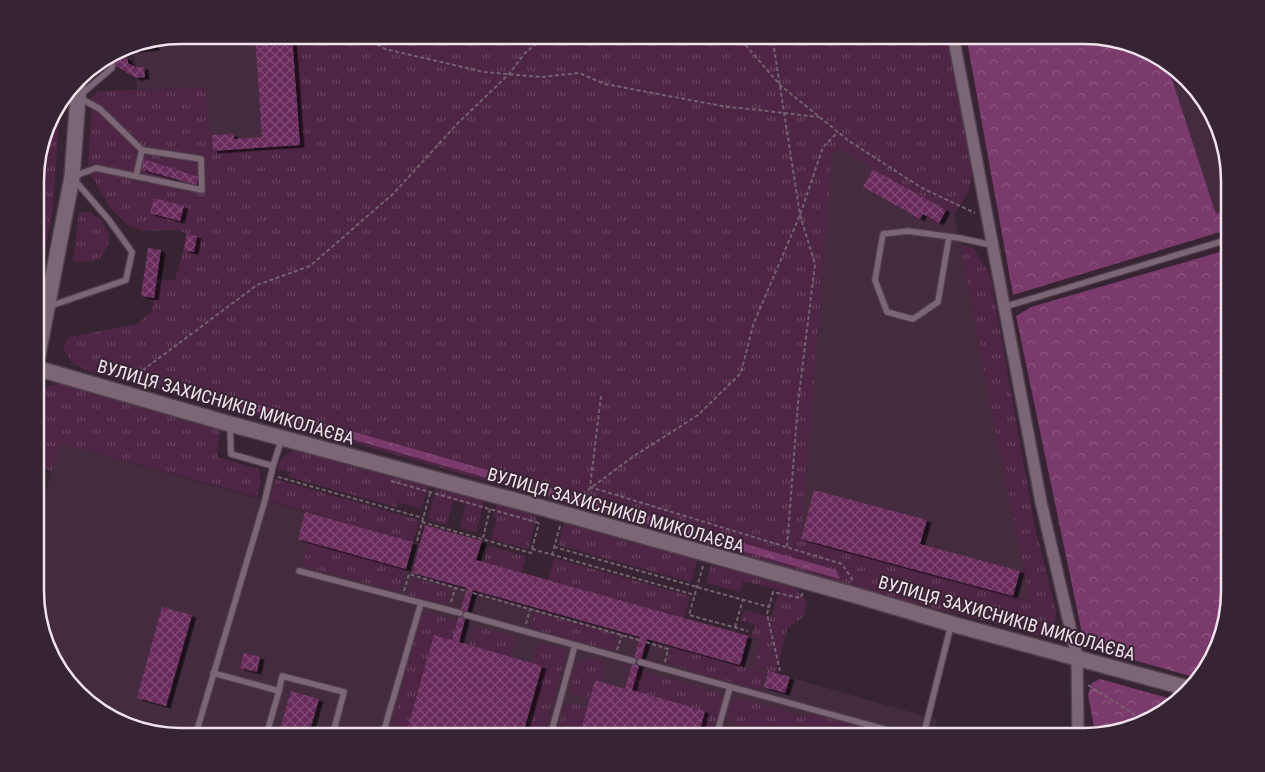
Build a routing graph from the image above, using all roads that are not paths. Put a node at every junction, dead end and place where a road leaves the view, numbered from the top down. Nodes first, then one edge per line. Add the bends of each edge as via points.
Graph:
1 (955, 44) edge
2 (112, 63) dead end
3 (78, 90) edge
4 (78, 97) junction
5 (142, 150) junction
6 (136, 176) junction
7 (72, 177) junction
8 (949, 237) junction
9 (1221, 242) edge
10 (992, 245) junction
11 (47, 307) junction
12 (1004, 307) junction
13 (44, 323) edge
14 (44, 369) edge
15 (230, 424) junction
16 (282, 438) junction
17 (273, 466) junction
18 (299, 571) dead end
19 (421, 603) junction
20 (460, 613) dead end
21 (466, 615) dead end
22 (952, 624) junction
23 (575, 645) junction
24 (1077, 657) junction
25 (213, 674) junction
26 (730, 687) junction
27 (1182, 687) edge
28 (278, 691) junction
29 (198, 728) edge
30 (268, 728) edge
31 (334, 728) edge
32 (385, 728) edge
33 (552, 728) edge
34 (719, 728) edge
35 (880, 728) edge
36 (925, 728) edge
37 (1078, 728) edge

1 - 10 street
2 - 4 lane via 112,68
3 - 4 street
4 - 5 lane via 100,109
4 - 7 street
5 - 6 lane
5 - 6 lane via 201,159 202,190
6 - 7 lane via 96,168
7 - 11 street
7 - 11 lane via 132,252 126,280
8 - 8 lane via 908,231 882,234 875,280 887,312 913,319 938,302
8 - 10 lane
9 - 12 lane
10 - 12 street
11 - 13 street
12 - 24 street via 1041,502
14 - 15 street, ВУЛИЦЯ ЗАХИСНИКІВ МИКОЛАЄВА
15 - 16 street, ВУЛИЦЯ ЗАХИСНИКІВ МИКОЛАЄВА
15 - 17 lane via 231,454
16 - 17 lane
16 - 22 street, ВУЛИЦЯ ЗАХИСНИКІВ МИКОЛАЄВА via 432,486 541,516 562,514
17 - 25 lane
18 - 19 lane
19 - 20 lane
19 - 32 lane
21 - 23 lane
22 - 24 street, ВУЛИЦЯ ЗАХИСНИКІВ МИКОЛАЄВА
22 - 36 lane
23 - 26 lane
23 - 33 lane
24 - 27 street, ВУЛИЦЯ ЗАХИСНИКІВ МИКОЛАЄВА
24 - 37 street
25 - 28 lane
25 - 29 lane
26 - 34 lane
26 - 35 lane
28 - 30 lane
28 - 31 lane via 282,676 344,692

